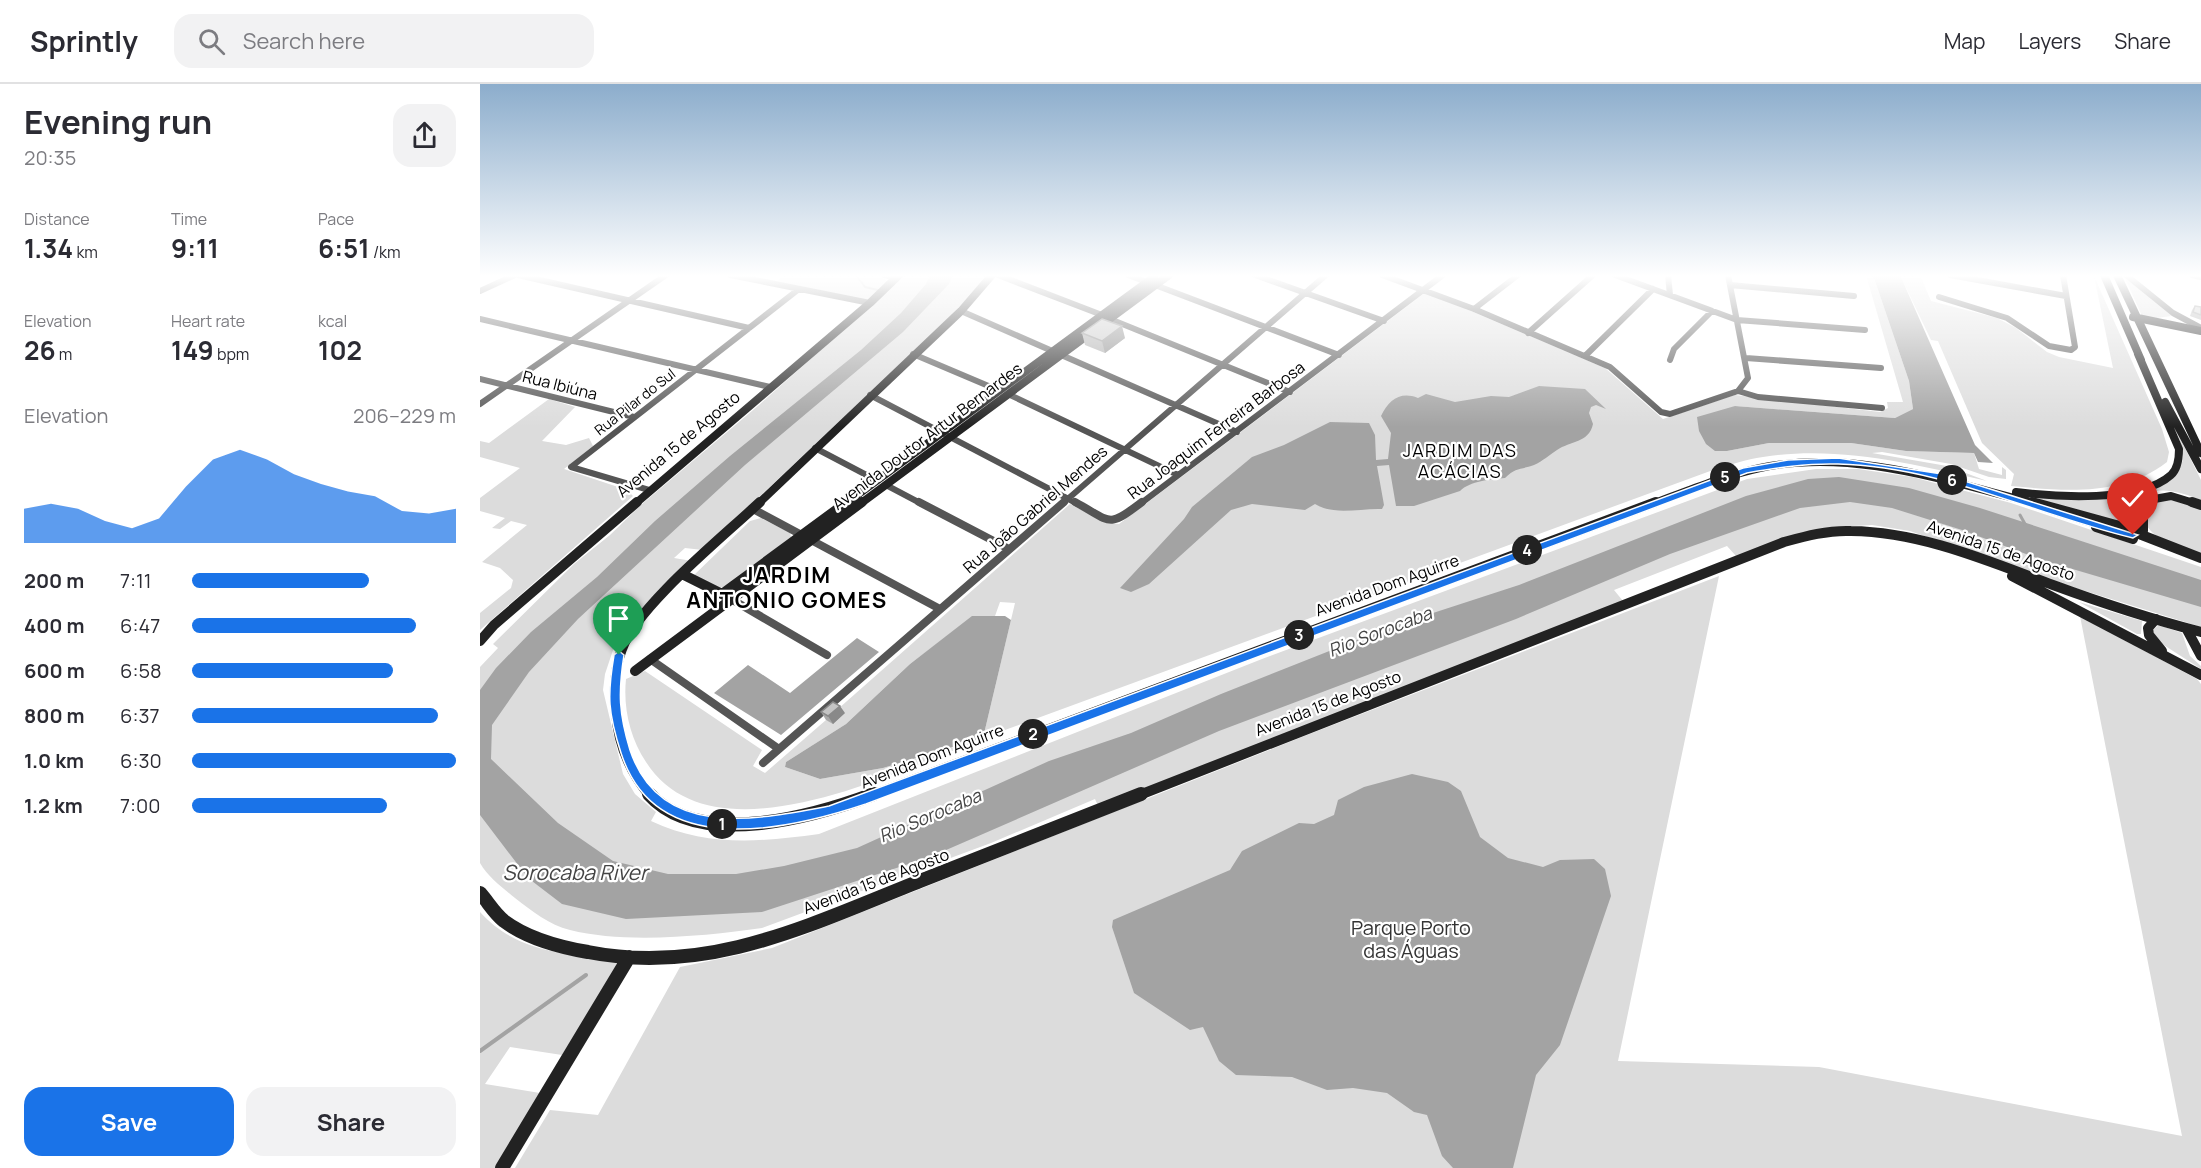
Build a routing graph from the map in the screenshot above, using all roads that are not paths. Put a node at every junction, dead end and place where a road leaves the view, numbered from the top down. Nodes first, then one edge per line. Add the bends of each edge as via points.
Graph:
1 (509, 326) edge
2 (593, 326) edge
3 (738, 326) edge
4 (752, 326) edge
5 (843, 326) edge
6 (944, 326) edge
7 (996, 326) edge
8 (1094, 326) edge
9 (1127, 326) edge
10 (1262, 326) edge
11 (1378, 326) edge
12 (1511, 326) edge
13 (1536, 326) edge
14 (1616, 326) edge
15 (1697, 326) edge
16 (1738, 326) edge
17 (1809, 326) edge
18 (2018, 326) edge
19 (2071, 326) edge
20 (2125, 326) edge
21 (2140, 326) edge
22 (2147, 326) edge
23 (2175, 326) edge
24 (1266, 327) junction
25 (749, 328) junction
26 (1865, 330) dead end
27 (2201, 330) edge
28 (1528, 333) junction
29 (2144, 335) junction
30 (572, 340) junction
31 (1057, 353) junction
32 (913, 354) junction
33 (2138, 354) junction
34 (1339, 355) junction
35 (1585, 356) junction
36 (1746, 358) junction
37 (1670, 360) dead end
38 (1222, 364) junction
39 (696, 369) junction
40 (1881, 369) dead end
41 (480, 379) edge
42 (507, 386) junction
43 (770, 387) junction
44 (998, 390) junction
45 (1738, 391) junction
46 (1290, 392) junction
47 (1008, 394) junction
48 (870, 395) junction
49 (480, 404) edge
50 (1176, 405) junction
51 (1882, 408) dead end
52 (634, 417) junction
53 (1237, 432) junction
54 (946, 435) junction
55 (815, 448) junction
56 (1124, 450) junction
57 (2201, 453) edge
58 (2201, 469) edge
59 (1178, 475) junction
60 (1942, 477) junction
61 (876, 480) junction
62 (885, 485) junction
63 (649, 490) junction
64 (2009, 496) junction
65 (1067, 499) junction
66 (2201, 505) edge
67 (753, 509) junction
68 (2142, 523) junction
69 (2089, 524) junction
70 (2140, 534) junction
71 (801, 535) junction
72 (811, 540) junction
73 (2157, 541) junction
74 (1009, 549) junction
75 (1980, 558) junction
76 (2201, 558) edge
77 (2201, 562) edge
78 (684, 575) junction
79 (726, 597) junction
80 (940, 609) junction
81 (2156, 620) junction
82 (2186, 628) junction
83 (2201, 632) edge
84 (480, 641) edge
85 (2200, 651) edge
86 (827, 655) dead end
87 (2166, 655) junction
88 (650, 659) junction
89 (635, 671) dead end
90 (2201, 675) edge
91 (778, 749) junction
92 (763, 763) dead end
93 (480, 893) edge
94 (629, 957) junction
95 (502, 1168) edge

1 - 30 street
2 - 30 street
3 - 25 street
4 - 25 street, Rua Pilar do Sul
5 - 43 main road, Avenida 15 de Agosto
6 - 32 main road, Avenida Dom Aguirre
7 - 31 street
8 - 31 main road, Avenida Doutor Artur Bernardes
9 - 38 street
10 - 24 street
11 - 34 street, Rua Joaquim Ferreira Barbosa
12 - 28 street
13 - 28 street
14 - 35 street
15 - 37 street via 1674,349
16 - 36 street
17 - 26 street
18 - 19 street via 2049,346 2067,350 2075,347
20 - 33 main road
21 - 29 main road
22 - 29 main road
23 - 27 main road
24 - 34 street
24 - 38 street, Rua João Gabriel Mendes
25 - 39 street, Rua Pilar do Sul
28 - 35 street
29 - 57 main road
30 - 39 street
30 - 42 street
31 - 44 main road, Avenida Doutor Artur Bernardes
31 - 47 main road, Avenida Doutor Artur Bernardes
31 - 50 street
32 - 44 street
32 - 48 main road, Avenida Dom Aguirre
33 - 58 main road
33 - 60 main road via 2179,449 2179,462 2162,480 2103,495 2060,497
34 - 46 street, Rua Joaquim Ferreira Barbosa
35 - 45 street via 1610,367 1667,414
36 - 40 street
36 - 45 street via 1748,378
38 - 46 street
38 - 50 street, Rua João Gabriel Mendes
39 - 43 street
39 - 52 street, Rua Pilar do Sul
41 - 42 street, Rua Ibiúna
42 - 49 street
42 - 52 street, Rua Ibiúna
43 - 63 main road, Avenida 15 de Agosto
44 - 54 main road, Avenida Doutor Artur Bernardes
45 - 51 street via 1758,397
46 - 53 street, Rua Joaquim Ferreira Barbosa
47 - 54 main road, Avenida Doutor Artur Bernardes
47 - 56 street
48 - 54 street
48 - 55 main road, Avenida Dom Aguirre
50 - 53 street
50 - 56 street, Rua João Gabriel Mendes
52 - 63 street, Rua Pilar do Sul via 571,467
53 - 59 street, Rua Joaquim Ferreira Barbosa
54 - 61 main road, Avenida Doutor Artur Bernardes
54 - 62 main road, Avenida Doutor Artur Bernardes
54 - 65 street
55 - 61 street
55 - 67 main road, Avenida Dom Aguirre
56 - 59 street
56 - 65 street, Rua João Gabriel Mendes
59 - 65 street, Rua Joaquim Ferreira Barbosa via 1119,520 1111,521
60 - 64 main road, Avenida Dom Aguirre
60 - 78 main road, Avenida Dom Aguirre via 1838,461 1746,470 866,799 768,823 722,824 666,808 644,789 626,753 615,719 613,688 619,655 634,625
61 - 71 main road, Avenida Doutor Artur Bernardes
62 - 72 main road, Avenida Doutor Artur Bernardes
62 - 74 street
63 - 84 main road, Avenida 15 de Agosto
64 - 69 main road, Avenida Dom Aguirre
64 - 70 main road, Avenida Dom Aguirre
65 - 74 street, Rua João Gabriel Mendes
66 - 68 main road via 2158,496 2149,500
67 - 71 street
67 - 78 main road, Avenida Dom Aguirre
68 - 70 main road
68 - 73 main road
69 - 70 main road
69 - 77 main road, Avenida Dom Aguirre
70 - 73 main road, Avenida Dom Aguirre
71 - 72 street
71 - 79 main road, Avenida Doutor Artur Bernardes
72 - 79 main road, Avenida Doutor Artur Bernardes
72 - 80 street
73 - 76 main road, Avenida Dom Aguirre
74 - 80 street, Rua João Gabriel Mendes
75 - 81 main road, Avenida 15 de Agosto
75 - 87 main road
75 - 94 main road, Avenida 15 de Agosto via 1882,531 1829,531 1801,536 774,938 703,956
78 - 79 main road
79 - 86 street
79 - 88 main road, Avenida Doutor Artur Bernardes
80 - 91 street, Rua João Gabriel Mendes
81 - 82 main road, Avenida 15 de Agosto
81 - 87 main road via 2148,627 2149,635
82 - 83 main road, Avenida 15 de Agosto
82 - 85 main road
87 - 90 main road
88 - 89 main road, Avenida Doutor Artur Bernardes
88 - 91 street
91 - 92 street, Rua João Gabriel Mendes
93 - 94 main road, Avenida 15 de Agosto via 504,920 535,938 570,950
94 - 95 main road

